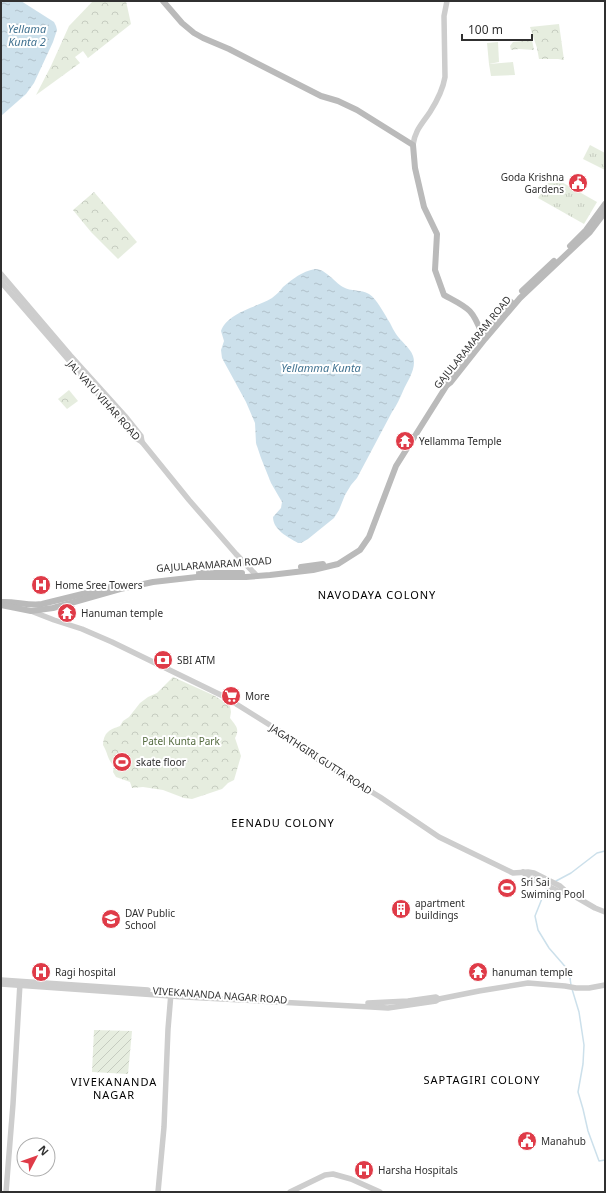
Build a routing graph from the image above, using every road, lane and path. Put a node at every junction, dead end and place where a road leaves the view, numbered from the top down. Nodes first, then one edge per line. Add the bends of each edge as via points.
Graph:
1 (163, 1) edge
2 (447, 1) edge
3 (413, 145) junction
4 (605, 204) edge
5 (605, 212) edge
6 (588, 231) junction
7 (1, 274) edge
8 (1, 282) edge
9 (482, 334) junction
10 (447, 385) junction
11 (142, 442) junction
12 (230, 574) junction
13 (256, 574) junction
14 (1, 598) edge
15 (8, 601) junction
16 (1, 602) edge
17 (1, 605) edge
18 (31, 611) junction
19 (605, 912) edge
20 (1, 980) edge
21 (20, 983) junction
22 (1, 984) edge
23 (605, 985) edge
24 (170, 994) junction
25 (6, 1192) edge
26 (158, 1192) edge
27 (290, 1192) edge
28 (380, 1192) edge

1 - 3 main road via 182,23 199,36 321,96 357,110
2 - 3 street via 444,16 444,84 418,128
3 - 9 main road via 415,168 424,206 437,234 435,270 444,295 469,309
4 - 6 main road, GAJULARAMARAM ROAD
5 - 6 main road
6 - 9 main road via 530,283
6 - 10 main road, GAJULARAMARAM ROAD via 520,298
7 - 11 street, JAL VAYU VIHAR ROAD via 142,436
8 - 11 street, JAL VAYU VIHAR ROAD
9 - 10 main road via 447,380
10 - 13 main road, GAJULARAMARAM ROAD via 396,466 369,537 360,550 343,561
11 - 13 street via 189,500
12 - 13 main road, GAJULARAMARAM ROAD
12 - 15 main road, GAJULARAMARAM ROAD via 206,573 153,578 36,605
12 - 18 main road, GAJULARAMARAM ROAD via 153,582
14 - 15 street
15 - 16 main road
17 - 18 main road, GAJULARAMARAM ROAD
18 - 19 street, JAGATHGIRI GUTTA ROAD via 112,642 225,697 439,837 513,873 523,872 528,877 560,892 566,892
20 - 21 street, VIVEKANANDA NAGAR ROAD
21 - 22 street, VIVEKANANDA NAGAR ROAD
21 - 24 street, VIVEKANANDA NAGAR ROAD
21 - 25 street
23 - 24 street, VIVEKANANDA NAGAR ROAD via 576,988 528,984 479,990 439,999 436,1002 388,1008
24 - 26 street via 164,1127
27 - 28 street via 325,1174 351,1179

